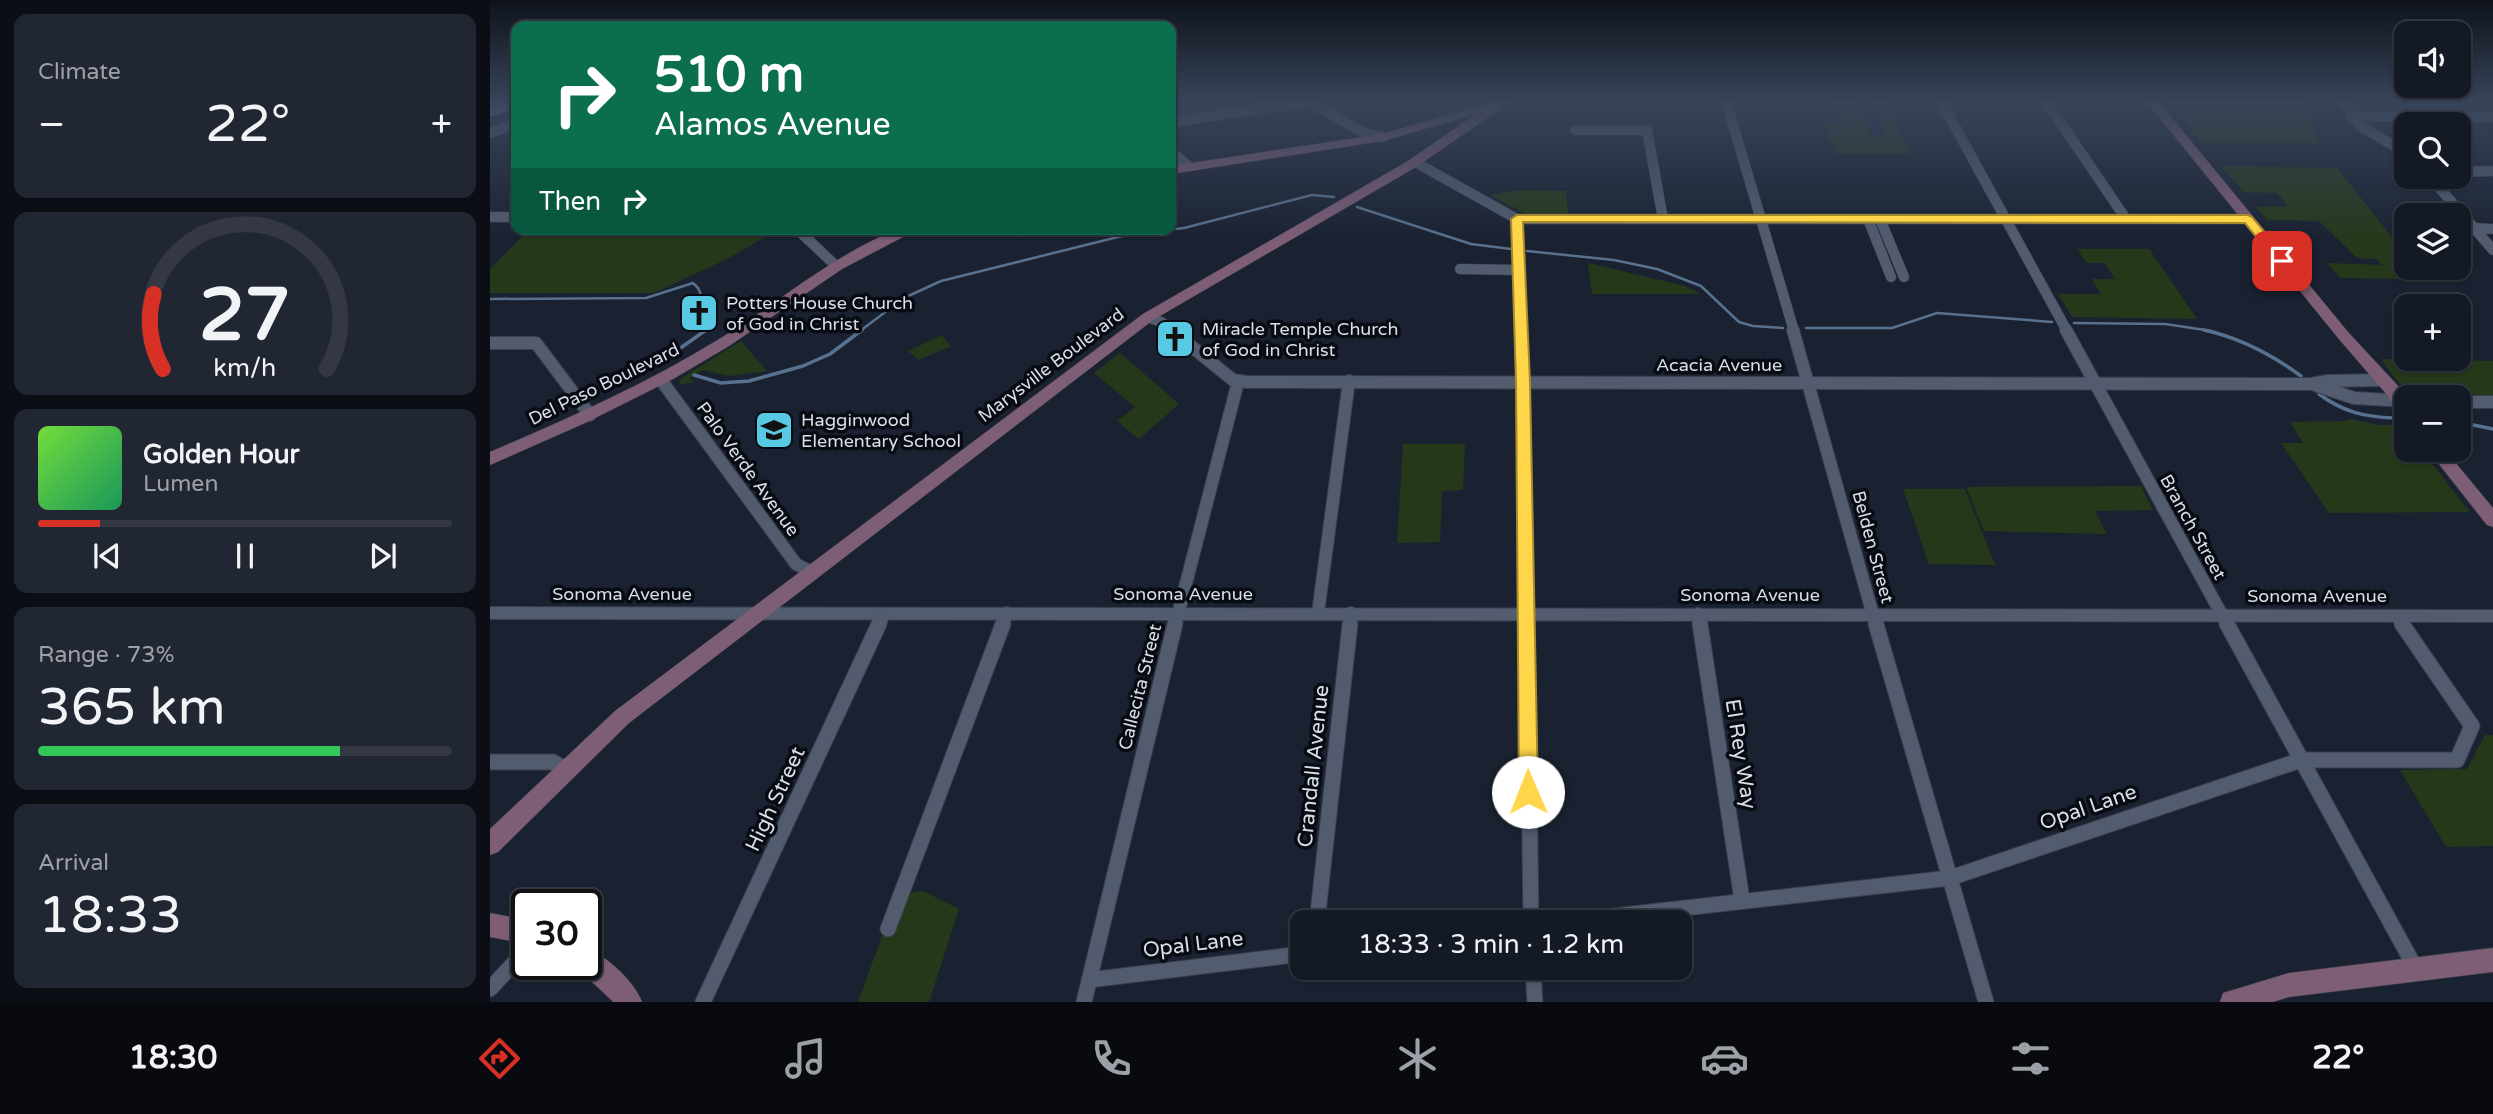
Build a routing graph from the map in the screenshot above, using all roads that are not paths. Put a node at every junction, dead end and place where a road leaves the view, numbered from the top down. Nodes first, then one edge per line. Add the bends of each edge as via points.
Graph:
1 (1311, 148) edge
2 (1422, 148) edge
3 (1437, 148) edge
4 (1650, 148) edge
5 (1741, 148) edge
6 (1967, 148) edge
7 (2078, 148) edge
8 (2190, 148) edge
9 (1176, 155) edge
10 (1415, 162) junction
11 (1188, 166) junction
12 (1176, 169) edge
13 (2493, 171) edge
14 (2471, 172) edge
15 (2440, 189) edge
16 (490, 217) edge
17 (511, 217) edge
18 (1517, 219) junction
19 (1663, 219) junction
20 (1763, 219) junction
21 (1868, 219) junction
22 (1880, 219) junction
23 (2007, 219) junction
24 (2126, 219) junction
25 (2248, 219) junction
26 (2473, 228) junction
27 (2493, 229) edge
28 (803, 235) edge
29 (895, 235) edge
30 (2493, 250) edge
31 (834, 264) junction
32 (1460, 269) dead end
33 (1518, 270) junction
34 (1148, 317) junction
35 (490, 343) edge
36 (661, 380) junction
37 (2384, 380) junction
38 (1349, 381) junction
39 (1238, 382) junction
40 (1523, 382) junction
41 (1809, 382) junction
42 (2094, 382) junction
43 (2311, 384) junction
44 (2394, 392) edge
45 (2471, 402) edge
46 (2493, 402) edge
47 (2394, 403) edge
48 (590, 415) junction
49 (490, 459) edge
50 (2447, 462) edge
51 (2493, 520) edge
52 (813, 573) junction
53 (490, 613) edge
54 (759, 613) junction
55 (1007, 613) junction
56 (1178, 613) junction
57 (1318, 613) junction
58 (1350, 613) junction
59 (884, 614) junction
60 (1525, 614) junction
61 (1699, 614) junction
62 (1873, 614) junction
63 (2222, 615) junction
64 (2397, 616) junction
65 (2493, 616) edge
66 (2301, 760) junction
67 (490, 762) edge
68 (566, 769) junction
69 (490, 844) edge
70 (1950, 878) junction
71 (1742, 900) junction
72 (1318, 910) edge
73 (1531, 910) edge
74 (1660, 910) edge
75 (490, 925) edge
76 (511, 929) edge
77 (888, 929) dead end
78 (1290, 955) edge
79 (2493, 960) edge
80 (511, 966) edge
81 (2416, 969) junction
82 (602, 972) edge
83 (1089, 980) junction
84 (1534, 980) edge
85 (490, 989) edge
86 (629, 1002) edge
87 (703, 1002) edge
88 (1084, 1002) edge
89 (1535, 1002) edge
90 (1986, 1002) edge
91 (2232, 1002) edge

1 - 11 main road
2 - 10 main road
3 - 10 main road, Marysville Boulevard
4 - 19 street
5 - 20 street, Belden Street
6 - 23 street, Branch Street
7 - 24 street
8 - 25 main road
9 - 11 street
10 - 18 street
10 - 34 main road, Marysville Boulevard
11 - 12 main road
13 - 14 street
15 - 26 street
16 - 17 street
18 - 19 street
18 - 33 street
19 - 20 street
20 - 21 street
20 - 41 street, Belden Street
21 - 22 street
21 - 22 street via 1889,273 1902,273
22 - 23 street
23 - 24 street
23 - 42 street, Branch Street
24 - 25 street
25 - 37 main road
26 - 27 street
26 - 30 street
28 - 31 street
29 - 31 main road, Del Paso Boulevard
31 - 36 main road, Del Paso Boulevard via 743,331
32 - 33 street
33 - 40 street
34 - 39 street via 1161,322
34 - 52 main road, Marysville Boulevard
35 - 48 street via 536,343
36 - 48 main road, Del Paso Boulevard
36 - 52 street, Palo Verde Avenue via 796,564
37 - 43 street, Acacia Avenue
37 - 44 main road
38 - 39 street, Acacia Avenue
38 - 40 street, Acacia Avenue
38 - 57 street
39 - 56 street, Callecita Street
40 - 41 street, Acacia Avenue
40 - 60 street
41 - 42 street, Acacia Avenue
41 - 62 street, Belden Street
42 - 43 street, Acacia Avenue
42 - 63 street, Branch Street
43 - 47 street, Acacia Avenue
45 - 46 street
48 - 49 main road, Del Paso Boulevard
50 - 51 main road
52 - 54 main road, Marysville Boulevard
53 - 54 street, Sonoma Avenue
54 - 59 street, Sonoma Avenue
54 - 68 main road, Marysville Boulevard via 622,717
55 - 56 street, Sonoma Avenue
55 - 59 street, Sonoma Avenue
55 - 77 street
56 - 57 street, Sonoma Avenue
56 - 83 street, Callecita Street
57 - 58 street, Sonoma Avenue
58 - 60 street, Sonoma Avenue
58 - 72 street, Crandall Avenue
59 - 87 street, High Street
60 - 61 street, Sonoma Avenue
60 - 73 street
61 - 62 street, Sonoma Avenue
61 - 71 street, El Rey Way
62 - 63 street, Sonoma Avenue
62 - 70 street, Belden Street
63 - 64 street, Sonoma Avenue
63 - 66 street, Branch Street
64 - 65 street, Sonoma Avenue
64 - 66 street, Opal Lane via 2472,726 2457,760
66 - 70 street, Opal Lane
66 - 81 street, Branch Street
67 - 68 street via 553,762
68 - 69 main road, Marysville Boulevard
70 - 71 street, Opal Lane
70 - 90 street, Belden Street
71 - 74 street, Opal Lane
75 - 76 main road
78 - 83 street, Opal Lane
79 - 81 main road
80 - 85 street
81 - 91 main road via 2288,985
82 - 86 main road
83 - 88 street, Callecita Street
84 - 89 street

